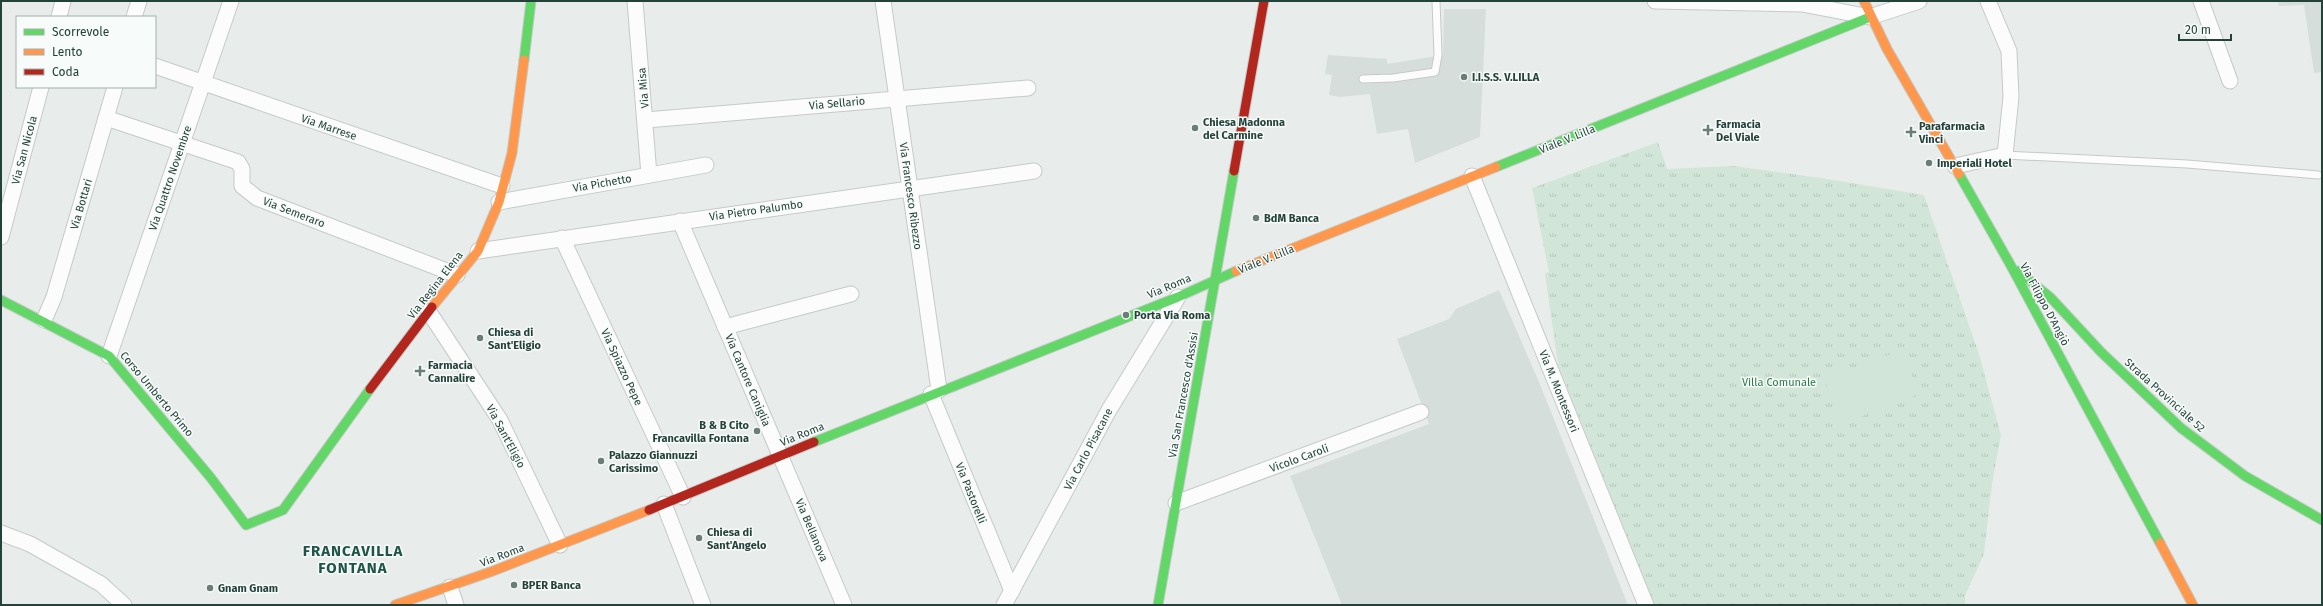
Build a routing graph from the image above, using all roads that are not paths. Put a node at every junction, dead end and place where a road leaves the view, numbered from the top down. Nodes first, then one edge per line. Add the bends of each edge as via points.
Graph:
1 (64, 1) edge
2 (139, 1) edge
3 (231, 1) edge
4 (531, 1) edge
5 (635, 1) edge
6 (883, 1) edge
7 (1264, 1) edge
8 (1436, 1) edge
9 (1655, 1) edge
10 (1864, 1) edge
11 (1988, 1) edge
12 (2201, 1) edge
13 (1913, 2) edge
14 (59, 16) edge
15 (134, 16) edge
16 (1870, 17) junction
17 (156, 66) edge
18 (1363, 79) dead end
19 (2230, 81) dead end
20 (202, 84) junction
21 (41, 88) edge
22 (115, 88) edge
23 (1028, 88) dead end
24 (897, 98) junction
25 (106, 118) junction
26 (646, 120) junction
27 (182, 144) junction
28 (2006, 156) junction
29 (706, 165) dead end
30 (1955, 166) junction
31 (1034, 171) dead end
32 (649, 175) junction
33 (2318, 175) dead end
34 (1472, 176) junction
35 (502, 186) junction
36 (910, 188) junction
37 (499, 202) junction
38 (680, 220) junction
39 (1, 237) edge
40 (562, 238) junction
41 (478, 251) junction
42 (2010, 264) junction
43 (457, 274) junction
44 (1216, 279) junction
45 (851, 294) dead end
46 (1178, 297) junction
47 (1, 300) edge
48 (429, 312) junction
49 (44, 320) junction
50 (725, 327) junction
51 (109, 356) junction
52 (935, 392) junction
53 (1421, 412) dead end
54 (780, 456) junction
55 (683, 497) junction
56 (1176, 503) junction
57 (664, 504) junction
58 (2322, 520) edge
59 (246, 525) joint
60 (1, 533) edge
61 (560, 545) junction
62 (450, 587) junction
63 (1012, 591) junction
64 (124, 605) edge
65 (395, 605) edge
66 (456, 605) edge
67 (703, 605) edge
68 (844, 605) edge
69 (1004, 605) edge
70 (1158, 605) edge
71 (1646, 605) edge
72 (2193, 605) edge

1 - 14 street
2 - 15 street
3 - 20 street, Via Quattro Novembre
4 - 35 street, Via Regina Elena via 512,154
5 - 26 street, Via Misa
6 - 24 street, Via Francesco Ribezzo
7 - 44 street, Via San Francesco d'Assisi
8 - 18 lane via 1438,55 1435,72
9 - 16 street via 1802,4
10 - 16 street, Via Filippo D'Angiò
11 - 28 street via 2009,51 2012,97
12 - 19 street
13 - 16 street, Viale V. Lilla
16 - 30 street, Via Filippo D'Angiò
16 - 34 street, Viale V. Lilla
17 - 20 street, Via Marrese
20 - 27 street, Via Quattro Novembre
20 - 35 street, Via Marrese
21 - 39 street, Via San Nicola
22 - 25 street, Via Bottari
23 - 24 street, Via Sellario
24 - 26 street, Via Sellario
24 - 36 street, Via Francesco Ribezzo
25 - 27 street, Via Semeraro
25 - 49 street, Via Bottari via 54,297
26 - 32 street, Via Misa
27 - 43 street, Via Semeraro via 238,162 242,169 242,186 257,198
27 - 51 street, Via Quattro Novembre
28 - 30 street
28 - 33 lane via 2187,164
29 - 32 street, Via Pichetto
30 - 42 street, Via Filippo D'Angiò
31 - 36 street, Via Pietro Palumbo
32 - 37 street, Via Pichetto
34 - 44 street, Viale V. Lilla
34 - 71 street, Via M. Montessori
35 - 37 street, Via Regina Elena
36 - 38 street, Via Pietro Palumbo
36 - 52 street, Via Francesco Ribezzo
37 - 41 street, Via Regina Elena
38 - 40 street, Via Pietro Palumbo
38 - 50 street, Via Cantore Caniglia
40 - 41 street, Via Pietro Palumbo
40 - 55 street, Via Spiazzo Pepe
41 - 43 street, Via Regina Elena
42 - 58 street, Strada Provinciale 52 via 2051,298 2101,352 2180,428 2245,476
42 - 72 street, Via Filippo D'Angiò
43 - 48 street, Via Regina Elena
44 - 46 street, Via Roma
44 - 56 street, Via San Francesco d'Assisi
45 - 50 street, Via Cantore Caniglia
46 - 52 street, Via Roma
46 - 63 street, Via Carlo Pisacane via 1109,410
47 - 49 street, Corso Umberto Primo
48 - 59 street, Via Regina Elena via 283,510
48 - 61 street, Via Sant'Eligio via 500,420
49 - 51 street, Corso Umberto Primo
50 - 54 street, Via Cantore Caniglia
51 - 59 street, Corso Umberto Primo via 211,478
52 - 54 street, Via Roma
52 - 63 street, Via Pastorelli
53 - 56 street, Vicolo Caroli
54 - 55 street, Via Roma
54 - 68 street, Via Bellanova
55 - 57 street, Via Roma
56 - 70 street, Via San Francesco d'Assisi
57 - 61 street, Via Roma
57 - 67 street
60 - 64 street via 30,544 101,584
61 - 62 street, Via Roma
62 - 65 street, Via Roma
62 - 66 street
63 - 69 street, Via Carlo Pisacane

